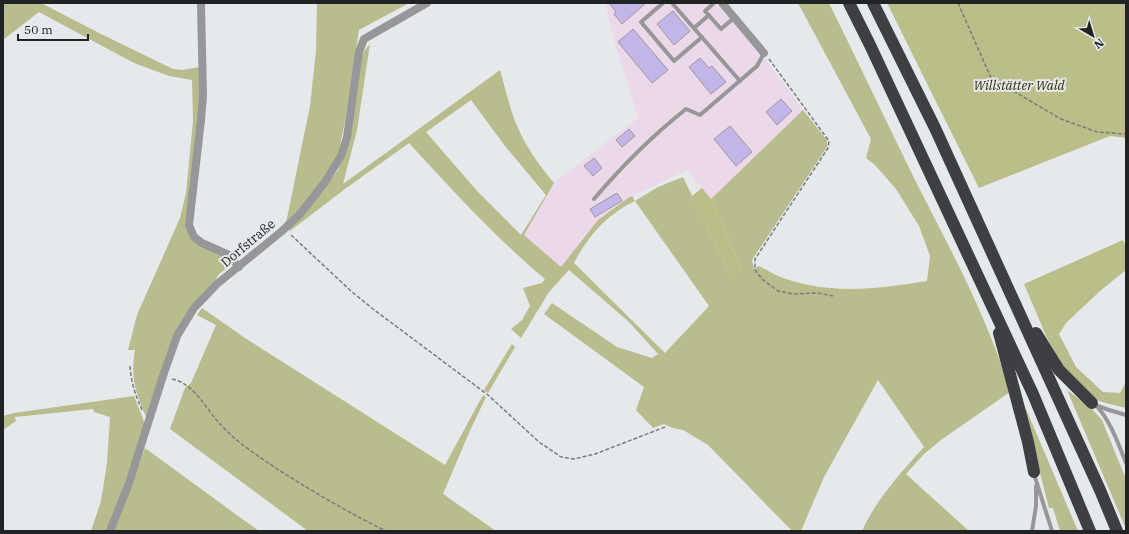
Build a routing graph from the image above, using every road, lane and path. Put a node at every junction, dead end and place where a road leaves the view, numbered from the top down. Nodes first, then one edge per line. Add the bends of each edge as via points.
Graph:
1 (201, 3) edge
2 (427, 3) edge
3 (663, 3) edge
4 (672, 3) edge
5 (714, 3) edge
6 (722, 3) edge
7 (848, 3) edge
8 (873, 3) edge
9 (958, 3) edge
10 (709, 15) junction
11 (734, 18) junction
12 (694, 28) junction
13 (702, 37) junction
14 (764, 53) junction
15 (740, 81) junction
16 (1126, 134) edge
17 (594, 199) dead end
18 (291, 235) dead end
19 (239, 267) junction
20 (1008, 286) junction
21 (833, 296) dead end
22 (992, 305) junction
23 (130, 366) dead end
24 (162, 376) junction
25 (1094, 404) junction
26 (1126, 414) edge
27 (148, 423) junction
28 (665, 427) dead end
29 (1126, 464) edge
30 (1035, 477) junction
31 (110, 531) edge
32 (386, 531) edge
33 (1032, 531) edge
34 (1052, 531) edge
35 (1090, 531) edge
36 (1117, 531) edge

1 - 19 street via 203,96 189,225 194,236 202,243 229,255
2 - 19 street, Dorfstraße via 364,39 359,52 347,137 335,169 300,214
3 - 13 lane via 641,22 674,61
4 - 12 lane
5 - 10 lane via 704,11
6 - 11 street
7 - 22 highway
8 - 20 highway via 935,128
9 - 16 path via 991,78 1061,119 1097,132
10 - 11 lane via 721,29
10 - 12 lane
11 - 14 street
12 - 13 lane
13 - 15 lane
14 - 15 lane via 758,66
14 - 21 path via 829,141 828,148 755,259 755,270 778,291
15 - 17 lane via 700,115 686,109 650,139
18 - 28 path via 372,310 488,395 539,442 561,457 574,459 596,454
19 - 24 street, Dorfstraße via 217,284 194,308 177,336
20 - 25 highway via 1059,370
20 - 36 highway
22 - 30 highway
22 - 35 highway via 1033,394
23 - 27 path via 135,396
24 - 27 street, Dorfstraße
24 - 32 path via 179,380 192,389 220,424 241,444 319,494
25 - 26 lane
25 - 29 lane via 1110,423
27 - 31 street, Dorfstraße
30 - 33 lane via 1036,506
30 - 34 lane

